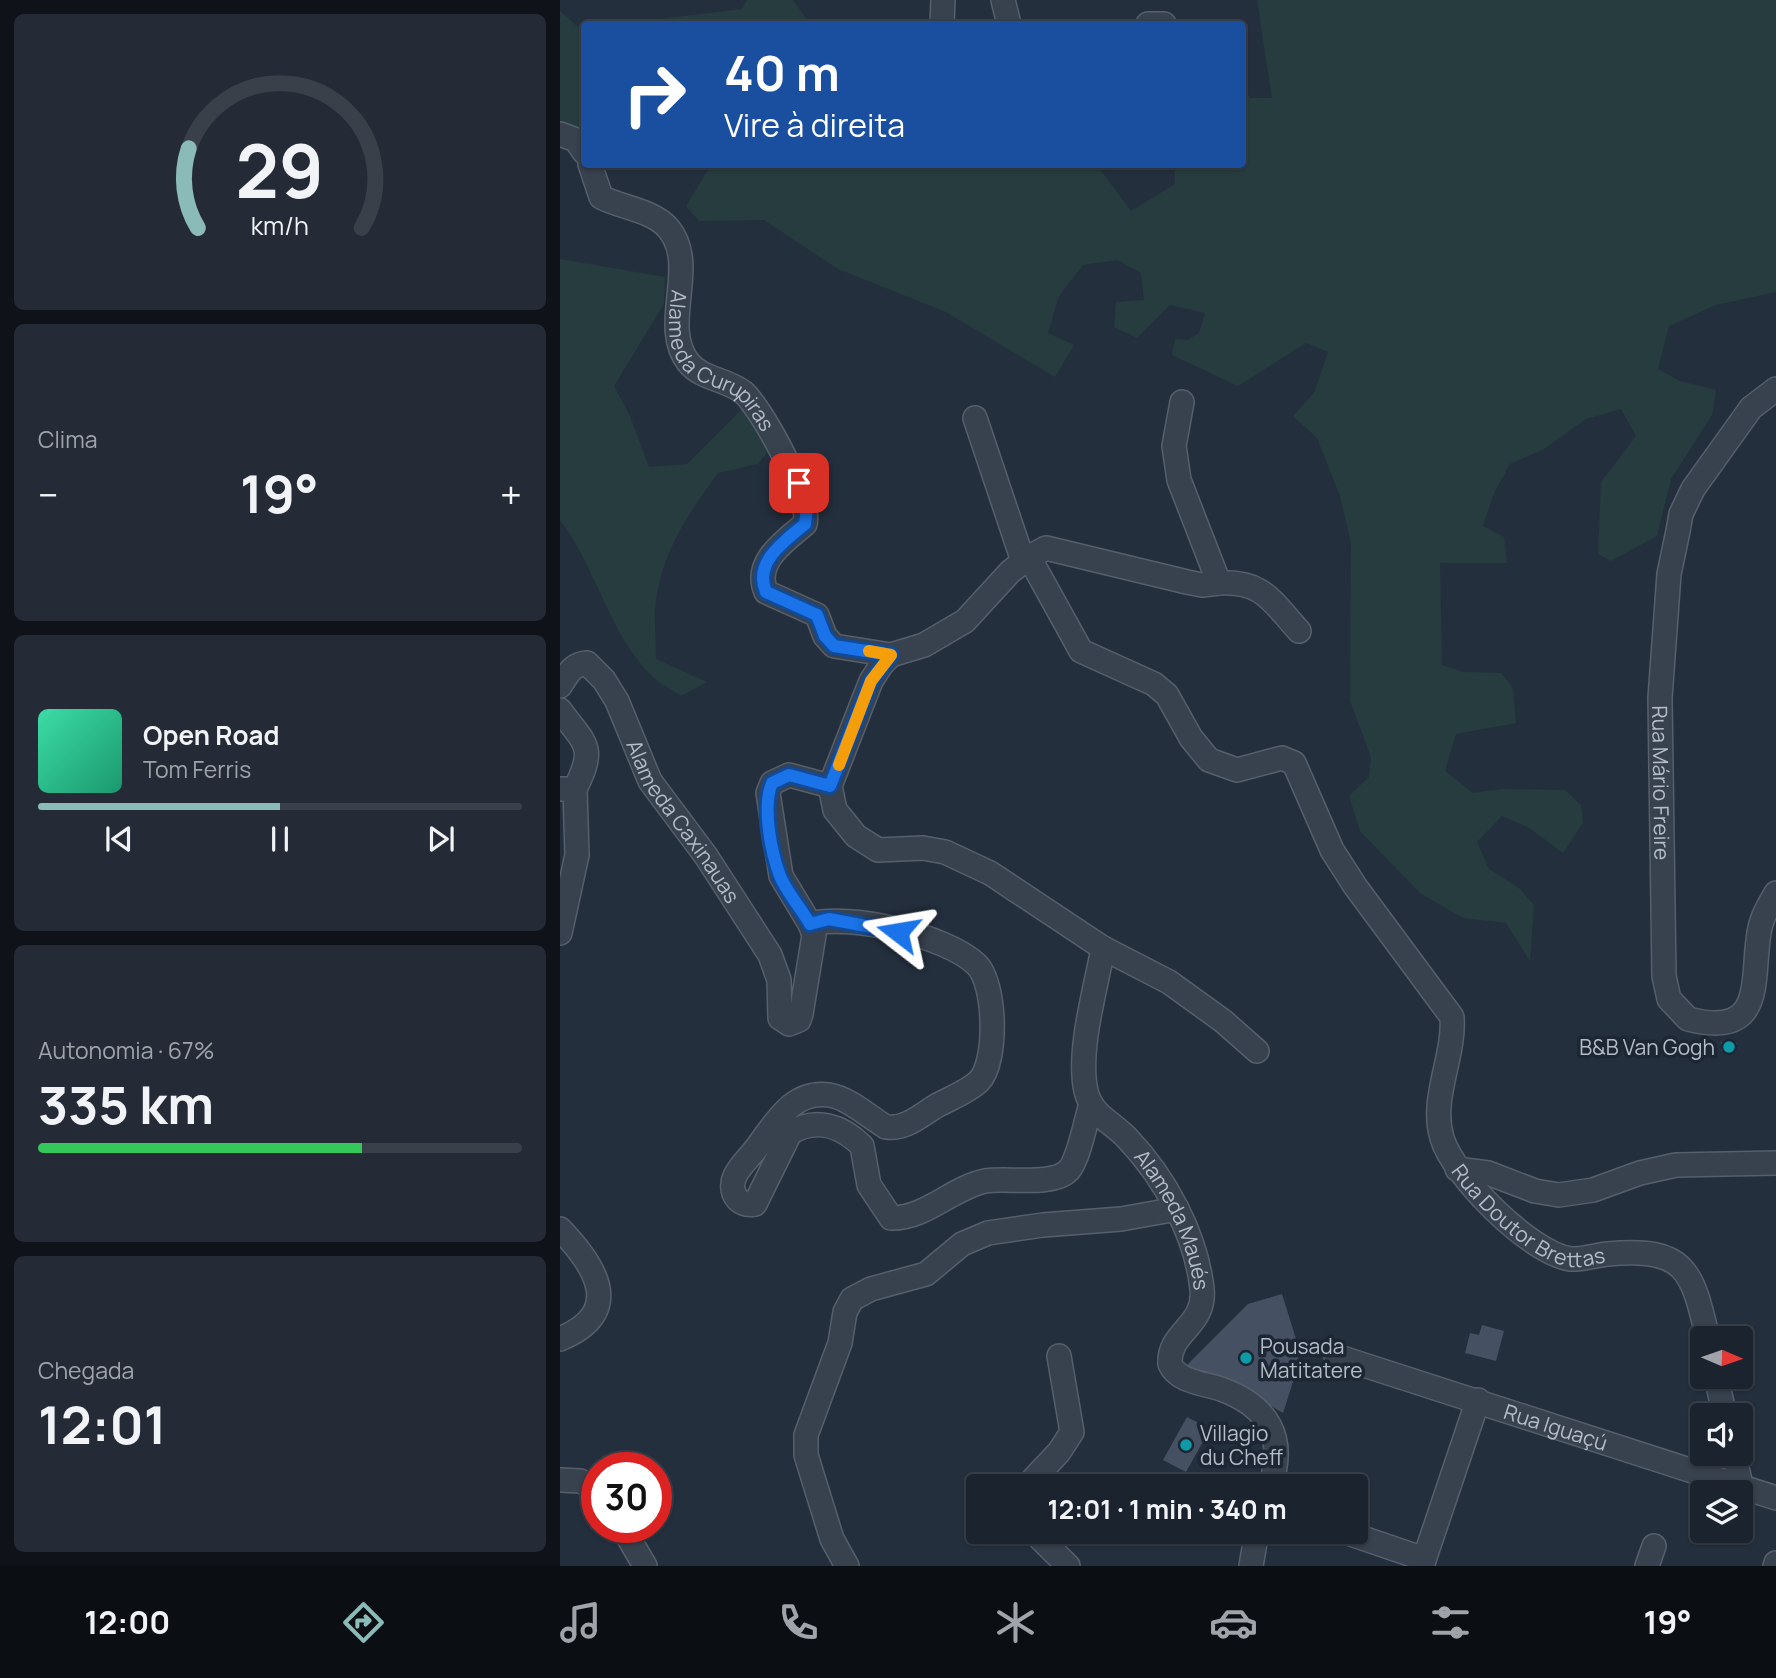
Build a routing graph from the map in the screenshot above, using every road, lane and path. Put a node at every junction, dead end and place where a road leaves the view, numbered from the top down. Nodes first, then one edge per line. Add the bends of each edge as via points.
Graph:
1 (943, 0) edge
2 (1003, 0) edge
3 (942, 21) edge
4 (1008, 21) edge
5 (560, 134) edge
6 (581, 148) edge
7 (591, 168) edge
8 (1776, 389) edge
9 (1182, 402) dead end
10 (975, 418) dead end
11 (1026, 559) junction
12 (1219, 583) junction
13 (1299, 631) dead end
14 (891, 655) junction
15 (560, 686) edge
16 (560, 710) edge
17 (830, 786) junction
18 (568, 789) edge
19 (1776, 893) edge
20 (810, 924) junction
21 (560, 933) edge
22 (1103, 948) junction
23 (1257, 1051) dead end
24 (1091, 1104) junction
25 (1776, 1163) edge
26 (1457, 1168) junction
27 (1177, 1209) junction
28 (560, 1229) edge
29 (1705, 1326) edge
30 (560, 1339) edge
31 (1059, 1356) dead end
32 (1336, 1356) dead end
33 (1478, 1401) junction
34 (1038, 1474) edge
35 (1272, 1474) edge
36 (560, 1480) edge
37 (1725, 1480) edge
38 (581, 1481) edge
39 (1753, 1489) edge
40 (1776, 1498) edge
41 (1368, 1541) edge
42 (632, 1543) edge
43 (1046, 1544) edge
44 (1255, 1544) edge
45 (1423, 1562) edge
46 (645, 1566) edge
47 (847, 1566) edge
48 (1069, 1566) edge
49 (1251, 1566) edge

1 - 3 street
2 - 4 street
5 - 6 street via 576,140
7 - 14 street, Alameda Curupiras via 601,197 656,219 674,236 681,352 698,372 746,395 799,483 808,516 769,558 762,571 766,592 817,615 834,646
8 - 19 street, Rua Mário Freire via 1751,408 1687,499 1670,574 1659,755 1664,976 1669,999 1688,1019 1720,1022 1748,1008 1754,995 1761,923
9 - 12 street via 1174,446 1179,480
10 - 11 street
11 - 12 street via 1046,548 1195,584
11 - 14 street via 965,621 924,645
11 - 26 street via 1081,651 1154,684 1167,695 1209,760 1237,770 1282,758 1294,763 1332,850 1452,1017 1439,1123
12 - 13 street via 1250,584
14 - 17 street via 871,681
15 - 20 street, Alameda Caxinauas via 572,668 587,663 604,680 650,781 706,856 770,955 779,980 783,1023 795,1023 802,1014 814,935
16 - 18 street via 587,743 588,760
17 - 20 street via 789,775 772,783 768,793 780,876
17 - 22 street via 835,810 867,845 886,850 923,848 965,860
18 - 21 street via 576,855
20 - 24 street via 829,919 853,922 959,950 979,967 989,993 993,1025 989,1063 981,1080 894,1128 830,1095 800,1099 779,1116 735,1175 737,1200 754,1204 790,1133 812,1124 840,1129 862,1146 869,1185 891,1217 911,1216 981,1182 1062,1175 1072,1164
22 - 23 street via 1169,982
22 - 24 street via 1084,1062
24 - 27 street, Alameda Maués via 1126,1137
25 - 26 street, Rua Doutor Brettas via 1676,1165 1559,1195
26 - 29 street, Rua Doutor Brettas via 1517,1231 1547,1250 1572,1259 1629,1252 1669,1257 1686,1270
27 - 35 street, Alameda Maués via 1191,1241 1203,1291 1201,1311 1174,1343 1170,1364 1178,1376 1247,1401 1264,1417 1275,1435
27 - 47 street via 988,1233 962,1244 926,1274 852,1299 806,1435 806,1455 832,1539
28 - 30 street via 587,1258 598,1279 597,1304 589,1318
31 - 34 street via 1072,1432
32 - 33 street, Rua Iguaçú
33 - 37 street, Rua Iguaçú
33 - 45 street
36 - 38 street
39 - 40 street, Rua Iguaçú
41 - 45 street
42 - 46 street
43 - 48 street
44 - 49 street

